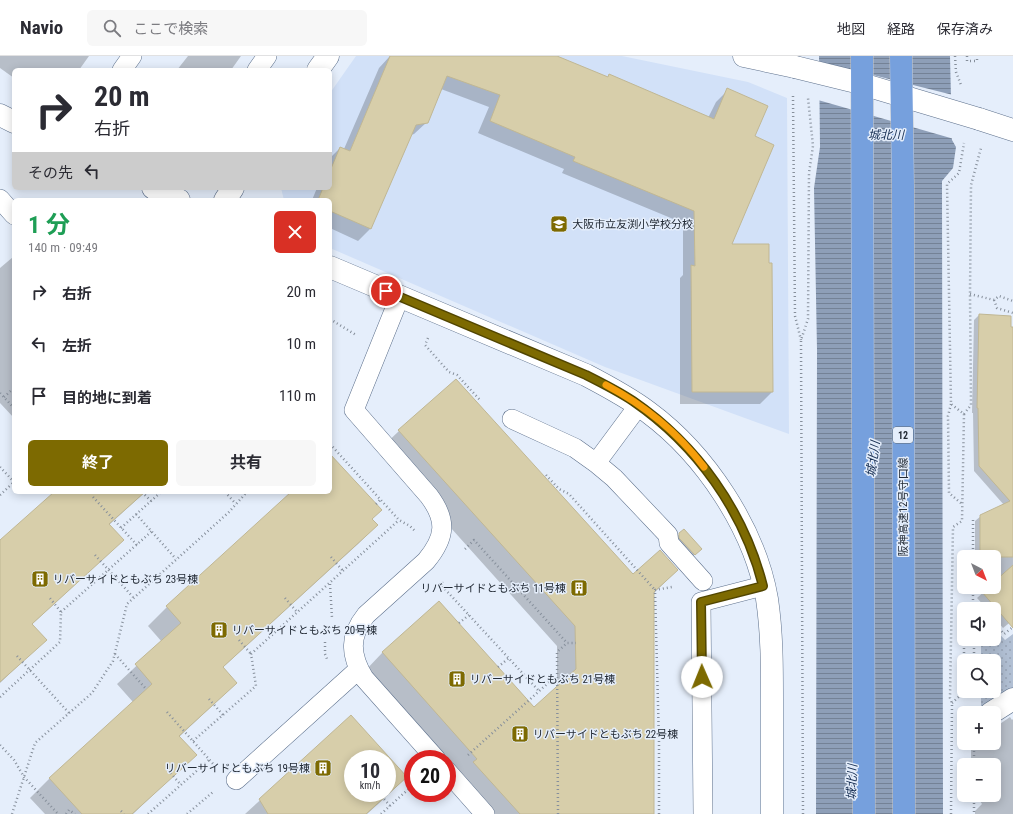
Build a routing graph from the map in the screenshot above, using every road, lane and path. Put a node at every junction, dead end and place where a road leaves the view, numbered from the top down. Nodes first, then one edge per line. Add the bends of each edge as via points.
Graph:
1 (132, 56) edge
2 (267, 56) edge
3 (328, 56) edge
4 (744, 56) edge
5 (862, 56) edge
6 (901, 56) edge
7 (955, 56) edge
8 (967, 56) edge
9 (977, 56) edge
10 (123, 68) edge
11 (258, 68) edge
12 (319, 68) edge
13 (962, 87) dead end
14 (808, 93) dead end
15 (793, 94) dead end
16 (0, 115) edge
17 (12, 121) edge
18 (1013, 130) edge
19 (964, 140) dead end
20 (981, 148) dead end
21 (161, 190) edge
22 (177, 195) edge
23 (0, 199) edge
24 (12, 213) edge
25 (332, 268) edge
26 (970, 294) junction
27 (400, 296) junction
28 (994, 300) junction
29 (1013, 300) edge
30 (1013, 313) edge
31 (332, 321) edge
32 (430, 333) dead end
33 (801, 340) junction
34 (354, 342) dead end
35 (12, 390) edge
36 (0, 392) edge
37 (4, 397) junction
38 (480, 400) dead end
39 (951, 404) junction
40 (639, 405) junction
41 (12, 406) edge
42 (964, 414) junction
43 (512, 419) dead end
44 (332, 446) edge
45 (596, 463) junction
46 (0, 467) edge
47 (546, 475) dead end
48 (12, 480) edge
49 (12, 484) edge
50 (144, 494) edge
51 (158, 494) edge
52 (227, 494) edge
53 (245, 494) edge
54 (0, 495) edge
55 (93, 497) dead end
56 (381, 499) junction
57 (150, 501) junction
58 (236, 504) junction
59 (376, 504) dead end
60 (962, 504) junction
61 (136, 514) junction
62 (399, 520) junction
63 (973, 520) dead end
64 (121, 528) junction
65 (152, 531) junction
66 (474, 540) dead end
67 (137, 545) junction
68 (973, 550) edge
69 (434, 552) junction
70 (95, 555) dead end
71 (330, 557) dead end
72 (176, 559) junction
73 (108, 570) junction
74 (343, 571) junction
75 (703, 581) joint
76 (763, 586) junction
77 (443, 587) dead end
78 (655, 590) junction
79 (48, 597) dead end
80 (134, 598) junction
81 (285, 598) dead end
82 (61, 612) junction
83 (297, 612) junction
84 (469, 615) junction
85 (459, 623) dead end
86 (1013, 627) edge
87 (1001, 630) edge
88 (239, 640) dead end
89 (567, 643) junction
90 (576, 643) dead end
91 (115, 654) junction
92 (251, 654) junction
93 (17, 656) dead end
94 (509, 658) junction
95 (498, 667) dead end
96 (359, 669) junction
97 (30, 670) junction
98 (557, 675) junction
99 (146, 689) dead end
100 (539, 691) junction
101 (0, 697) edge
102 (208, 698) dead end
103 (957, 698) edge
104 (1013, 699) edge
105 (952, 703) junction
106 (1001, 707) edge
107 (167, 712) dead end
108 (69, 713) junction
109 (223, 715) junction
110 (193, 742) junction
111 (0, 745) edge
112 (428, 750) edge
113 (210, 760) junction
114 (456, 765) edge
115 (168, 770) dead end
116 (218, 770) dead end
117 (24, 777) junction
118 (236, 780) dead end
119 (456, 781) edge
120 (181, 785) junction
121 (216, 789) dead end
122 (404, 794) edge
123 (387, 802) edge
124 (974, 802) edge
125 (390, 806) junction
126 (121, 811) dead end
127 (150, 813) edge
128 (12, 814) edge
129 (58, 814) edge
130 (66, 814) edge
131 (75, 814) edge
132 (124, 814) edge
133 (187, 814) edge
134 (381, 814) edge
135 (485, 814) edge
136 (558, 814) edge
137 (659, 814) edge
138 (704, 814) edge
139 (772, 814) edge
140 (803, 814) edge
141 (864, 814) edge
142 (904, 814) edge
143 (951, 814) edge
144 (974, 814) edge

1 - 10 lane
2 - 11 lane
3 - 12 street
4 - 18 street, bridge via 852,81
5 - 141 highway, bridge
6 - 142 highway, 阪神高速12号守口線 / 12, bridge
7 - 13 path via 956,72
8 - 9 path via 967,61 978,61
14 - 33 path via 813,146 809,173 808,318
15 - 33 path via 795,316
16 - 17 street
19 - 39 path via 959,172 947,184
20 - 26 path via 971,185
21 - 22 street
23 - 24 lane
25 - 27 street
26 - 28 path
26 - 42 path via 971,405
27 - 40 street via 586,375
27 - 69 lane via 354,410 438,507 442,518 442,530
28 - 29 path via 999,296
28 - 30 path via 997,308
31 - 34 path via 356,335
32 - 38 path via 425,345 449,372 457,375
33 - 140 path
35 - 37 path
36 - 37 path
37 - 41 path
39 - 42 path
39 - 60 path via 948,416 949,493
40 - 45 lane
40 - 76 street via 684,443 722,491 749,542
42 - 60 path
43 - 45 lane via 575,448
44 - 56 path
45 - 75 lane via 614,478 668,535 669,543
46 - 48 path
47 - 78 path via 559,489 569,494
49 - 54 path
50 - 57 path
51 - 57 path
52 - 58 path
53 - 58 path
55 - 64 path
56 - 59 path
56 - 62 path
57 - 61 path
58 - 72 path
60 - 105 path via 962,521 953,527 950,698
61 - 64 path
61 - 65 path
62 - 69 path via 410,526
62 - 74 path
63 - 68 path
64 - 67 path
65 - 67 path
65 - 72 path
66 - 89 path
67 - 73 path
69 - 96 lane via 360,623 353,645
70 - 73 path
71 - 74 path
72 - 80 path
73 - 80 path
73 - 82 path
74 - 83 path
75 - 78 path
76 - 138 lane via 701,602
76 - 139 street via 767,598 772,642
77 - 84 path
78 - 137 path
79 - 82 path
80 - 91 path via 127,604
81 - 83 path
82 - 97 path via 60,642
83 - 92 path
84 - 85 path
84 - 94 path
86 - 87 path via 1004,634
88 - 92 path
89 - 90 path
89 - 98 path via 557,652
91 - 99 path
91 - 108 path via 92,693
92 - 109 path via 256,686
93 - 97 path
94 - 95 path
94 - 100 path
96 - 112 lane via 364,678
96 - 118 lane
97 - 101 path
97 - 108 path
98 - 100 path
98 - 136 path
100 - 114 path
102 - 109 path
103 - 105 path
104 - 106 street
105 - 143 path
107 - 110 path
108 - 117 path via 35,743
109 - 110 path
110 - 113 path
111 - 117 path via 14,760
113 - 116 path
113 - 120 path
115 - 120 path
117 - 128 path
117 - 129 path
119 - 135 lane
120 - 127 path
121 - 133 path
122 - 125 path
123 - 125 path
124 - 144 path
125 - 134 path
126 - 132 path
130 - 131 path via 69,810

